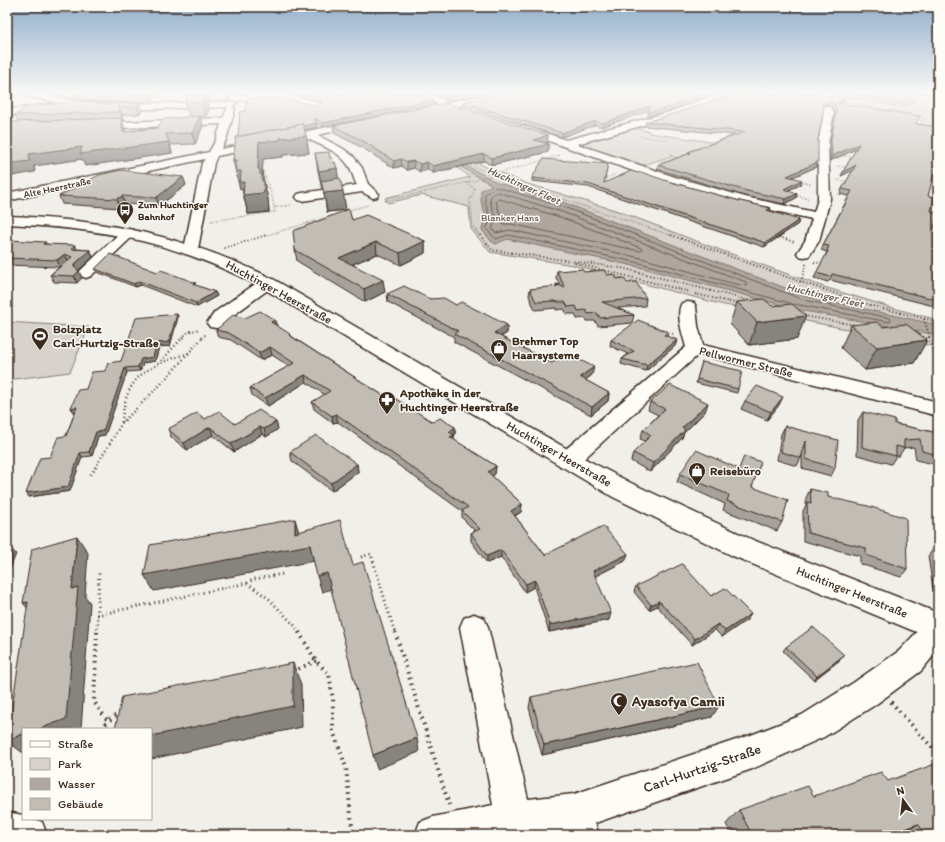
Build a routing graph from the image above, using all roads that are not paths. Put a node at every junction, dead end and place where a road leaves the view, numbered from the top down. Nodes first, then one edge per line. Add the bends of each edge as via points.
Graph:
1 (223, 132) edge
2 (316, 132) edge
3 (535, 132) edge
4 (606, 132) edge
5 (824, 132) edge
6 (307, 134) junction
7 (567, 143) junction
8 (212, 154) junction
9 (7, 197) edge
10 (302, 197) dead end
11 (820, 217) junction
12 (7, 220) edge
13 (128, 233) junction
14 (806, 250) road end
15 (198, 251) junction
16 (86, 273) dead end
17 (267, 283) junction
18 (688, 307) dead end
19 (215, 324) road end
20 (694, 346) junction
21 (938, 409) edge
22 (568, 460) junction
23 (474, 627) dead end
24 (938, 628) edge
25 (514, 819) junction
26 (578, 823) edge
27 (7, 830) edge
28 (445, 833) edge
29 (29, 835) edge

1 - 8 street
2 - 6 street, Alte Heerstraße
3 - 7 street
4 - 7 street
5 - 11 street via 824,190
6 - 8 street, Alte Heerstraße
6 - 10 street via 347,157 354,165 368,196
7 - 11 street via 642,171 704,190
8 - 9 street, Alte Heerstraße
8 - 15 street via 196,221
11 - 14 street
12 - 13 main road, Huchtinger Heerstraße via 61,223
13 - 15 main road, Huchtinger Heerstraße
13 - 16 street
15 - 17 main road, Huchtinger Heerstraße via 233,265
17 - 19 street via 221,316
17 - 22 main road, Huchtinger Heerstraße
18 - 20 street
20 - 21 street, Pellwormer Straße
20 - 22 street, Pellwormer Straße
22 - 24 main road, Huchtinger Heerstraße via 622,490 743,548
23 - 25 street
24 - 26 street, Carl-Hurtzig-Straße via 910,662 813,726
25 - 26 street, Carl-Hurtzig-Straße
25 - 28 street, Carl-Hurtzig-Straße
27 - 29 street

